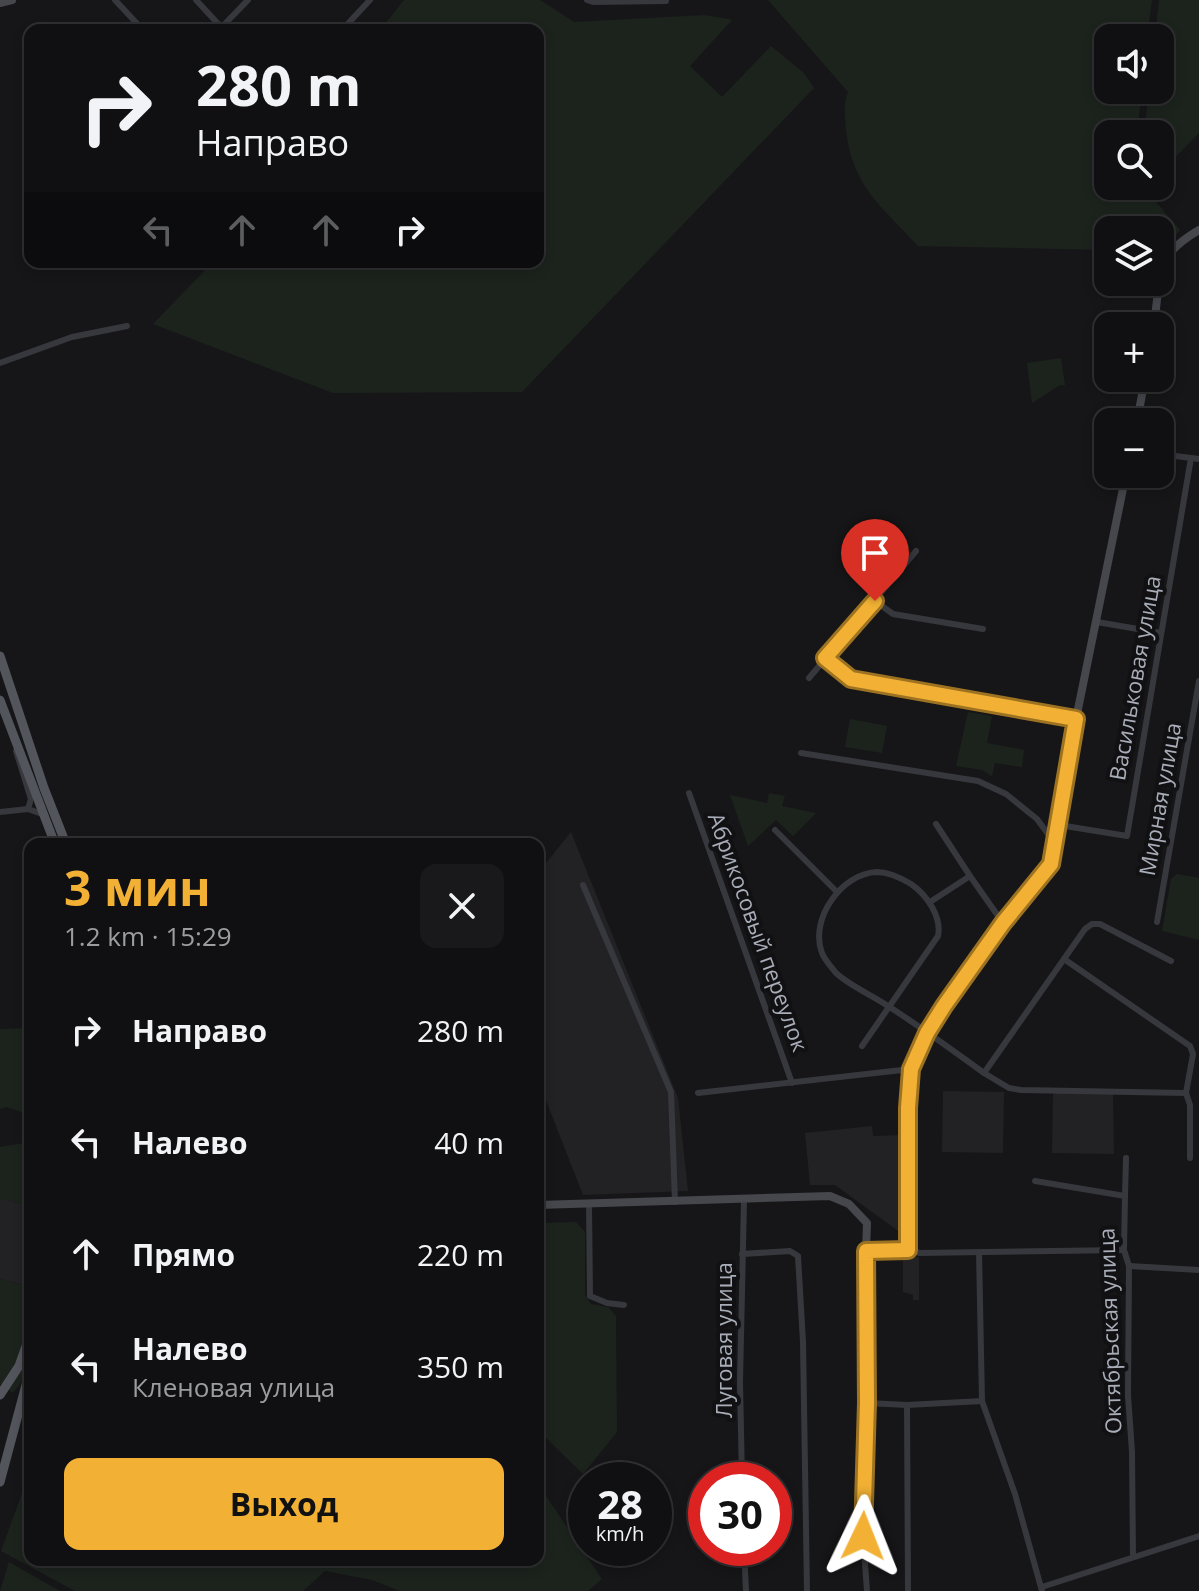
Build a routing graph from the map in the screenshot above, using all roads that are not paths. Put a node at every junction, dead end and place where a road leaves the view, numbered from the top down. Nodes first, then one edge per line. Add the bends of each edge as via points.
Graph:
1 (12, 0) edge
2 (115, 0) edge
3 (196, 0) edge
4 (248, 0) edge
5 (370, 0) edge
6 (587, 0) edge
7 (666, 1) edge
8 (0, 3) edge
9 (137, 24) edge
10 (216, 24) edge
11 (225, 24) edge
12 (348, 24) edge
13 (1199, 230) edge
14 (1174, 248) edge
15 (127, 326) dead end
16 (0, 363) edge
17 (1174, 456) edge
18 (1195, 459) edge
19 (1123, 488) edge
20 (916, 551) dead end
21 (875, 601) junction
22 (1097, 622) junction
23 (983, 629) dead end
24 (1161, 633) junction
25 (0, 656) edge
26 (825, 658) junction
27 (809, 678) dead end
28 (1199, 681) edge
29 (0, 700) edge
30 (1076, 719) junction
31 (17, 748) junction
32 (801, 753) dead end
33 (689, 793) dead end
34 (28, 809) junction
35 (0, 812) edge
36 (42, 814) junction
37 (936, 824) dead end
38 (1059, 825) junction
39 (775, 830) dead end
40 (52, 838) edge
41 (64, 838) edge
42 (1056, 845) junction
43 (970, 876) junction
44 (583, 885) dead end
45 (837, 892) junction
46 (930, 902) junction
47 (1157, 922) dead end
48 (1003, 923) junction
49 (1064, 959) junction
50 (1171, 961) dead end
51 (889, 1006) junction
52 (927, 1033) junction
53 (862, 1046) dead end
54 (911, 1069) junction
55 (984, 1073) junction
56 (792, 1083) junction
57 (698, 1093) dead end
58 (1186, 1093) junction
59 (1126, 1158) dead end
60 (1190, 1158) dead end
61 (1035, 1181) dead end
62 (1125, 1196) junction
63 (744, 1200) junction
64 (675, 1202) junction
65 (589, 1204) junction
66 (544, 1205) edge
67 (908, 1250) junction
68 (1124, 1250) junction
69 (866, 1251) junction
70 (979, 1252) junction
71 (742, 1254) junction
72 (1129, 1266) junction
73 (1199, 1270) edge
74 (624, 1305) dead end
75 (24, 1352) edge
76 (24, 1392) edge
77 (0, 1395) edge
78 (982, 1401) junction
79 (867, 1403) junction
80 (907, 1405) junction
81 (742, 1462) edge
82 (0, 1482) edge
83 (1199, 1536) edge
84 (1133, 1557) junction
85 (745, 1566) edge
86 (1042, 1589) edge
87 (746, 1591) edge
88 (807, 1591) edge
89 (867, 1591) edge
90 (908, 1591) edge

1 - 8 street
2 - 9 street
3 - 10 street
4 - 11 street
5 - 12 street
6 - 7 street
13 - 14 street
15 - 16 street via 72,337
17 - 18 street
18 - 24 street, Васильковая улица
19 - 22 street
20 - 21 street
21 - 23 street via 893,614
21 - 26 street
22 - 24 street
22 - 30 street
24 - 38 street, Васильковая улица via 1127,836
25 - 41 main road
26 - 27 street
26 - 30 street via 851,679
28 - 47 street, Мирная улица
29 - 31 main road
30 - 38 street
31 - 34 street via 31,799
31 - 36 main road
32 - 42 street via 978,781 1006,794 1037,819
33 - 56 street, Абрикосовый переулок
34 - 35 street
34 - 36 street
36 - 40 main road
37 - 43 street
38 - 42 street
39 - 45 street
42 - 48 street via 1051,864
43 - 46 street
43 - 48 street
44 - 64 street via 671,1092
45 - 46 street via 857,876 878,872 895,875
45 - 51 street via 819,929 822,953 837,974
46 - 51 street via 938,936
48 - 52 street
49 - 50 street via 1085,929 1100,924
49 - 55 street
49 - 58 street via 1190,1046
51 - 52 street
51 - 53 street
52 - 54 street
52 - 55 street
54 - 56 street
54 - 67 street
55 - 58 street via 1021,1090
56 - 57 street
58 - 60 street
59 - 62 street
61 - 62 street, Октябрьская улица
62 - 68 street, Октябрьская улица
63 - 64 street
63 - 69 street via 830,1196 849,1204 867,1223
63 - 71 street, Луговая улица
64 - 65 street
65 - 66 street
65 - 74 street via 590,1296
67 - 69 street
67 - 70 street
68 - 70 street
68 - 72 street, Октябрьская улица
69 - 79 street
70 - 78 street
71 - 81 street, Луговая улица
71 - 88 street via 790,1251 798,1256
72 - 73 street
72 - 84 street, Октябрьская улица
75 - 77 main road
76 - 82 main road
78 - 80 street
78 - 86 street
79 - 80 street
79 - 89 street
80 - 90 street
83 - 84 street
84 - 86 street
85 - 87 street

